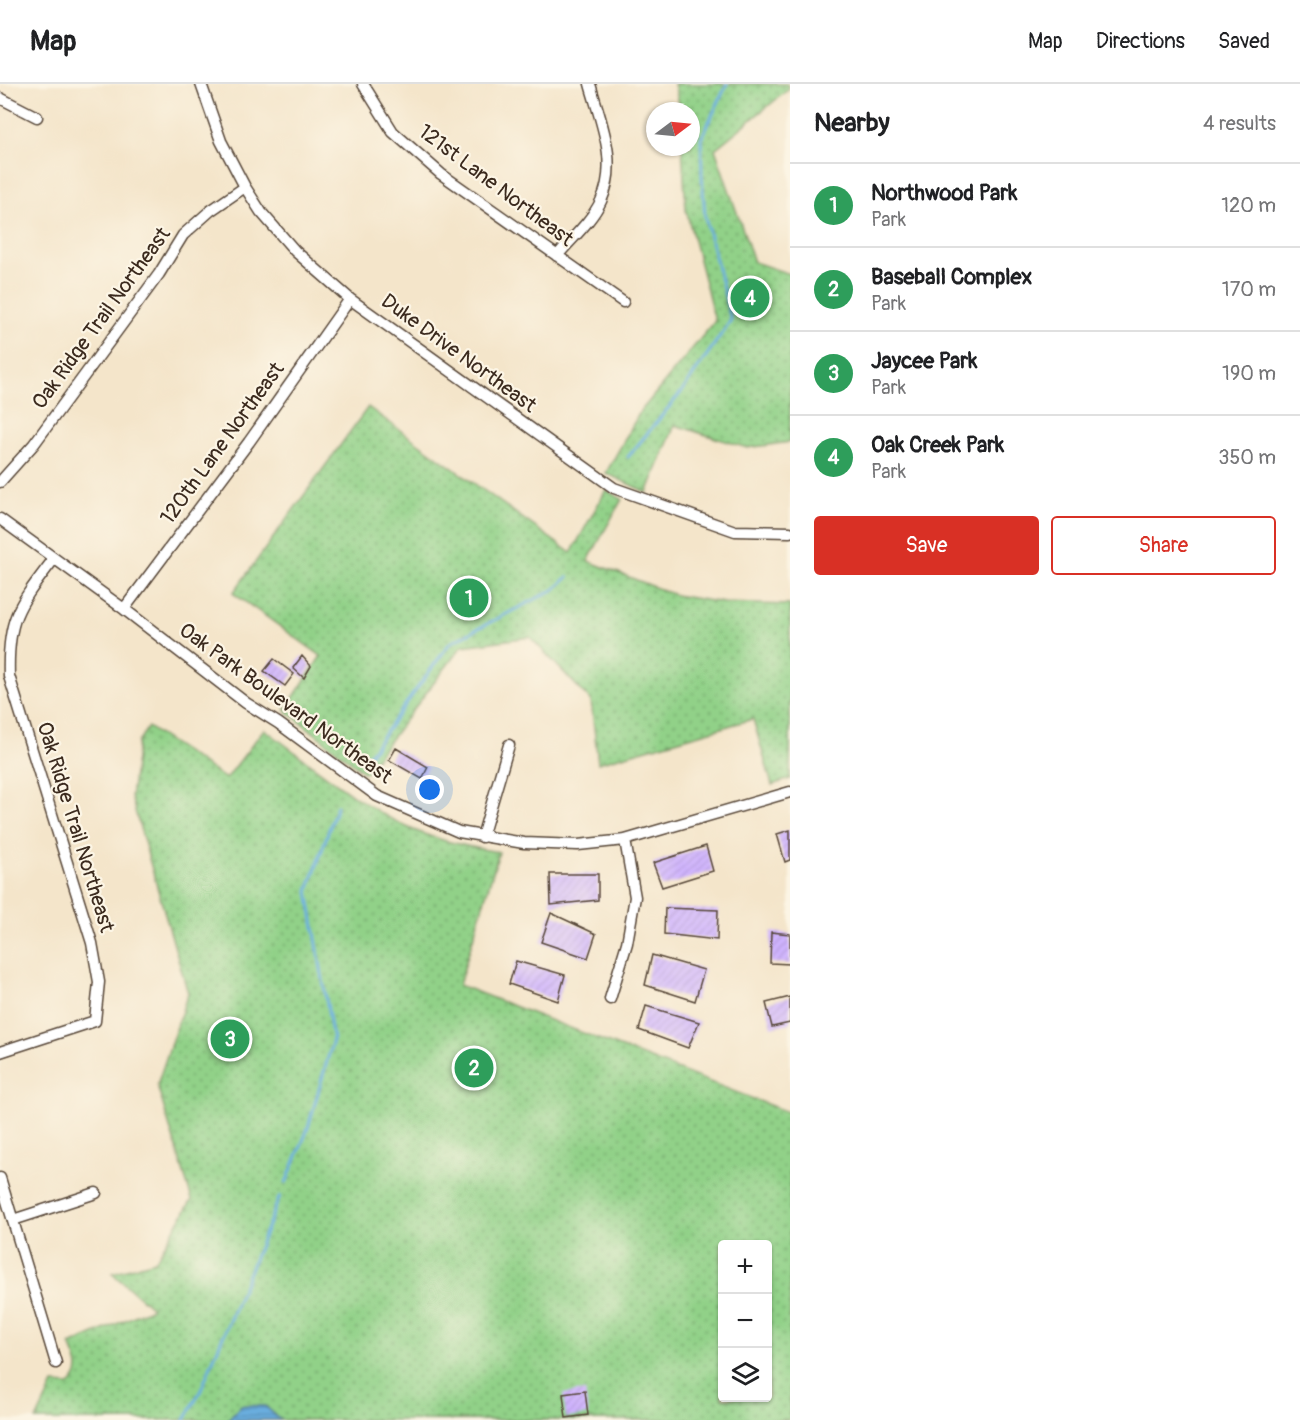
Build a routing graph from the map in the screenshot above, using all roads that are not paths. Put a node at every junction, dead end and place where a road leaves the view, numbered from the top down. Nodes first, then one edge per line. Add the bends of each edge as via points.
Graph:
1 (201, 84) edge
2 (363, 84) edge
3 (591, 84) edge
4 (0, 98) edge
5 (37, 117) dead end
6 (245, 187) junction
7 (557, 256) junction
8 (350, 299) junction
9 (622, 302) dead end
10 (0, 482) edge
11 (0, 519) edge
12 (790, 532) edge
13 (53, 560) junction
14 (124, 609) junction
15 (509, 745) dead end
16 (790, 792) edge
17 (482, 837) junction
18 (625, 840) junction
19 (610, 999) dead end
20 (0, 1052) edge
21 (0, 1178) edge
22 (96, 1192) dead end
23 (13, 1220) junction
24 (56, 1363) dead end

1 - 6 street, Duke Drive Northeast via 221,141
2 - 7 street, 121st Lane Northeast via 393,132 441,174
3 - 7 street via 610,156 609,177 600,202
4 - 5 street
6 - 8 street, Duke Drive Northeast via 295,251
6 - 10 street, Oak Ridge Trail Northeast via 183,235 159,274 34,444
7 - 9 street, 121st Lane Northeast
8 - 12 street, Duke Drive Northeast via 614,489 735,531
8 - 14 street, 120th Lane Northeast
11 - 13 street, Oak Park Boulevard Northeast
13 - 14 street, Oak Park Boulevard Northeast
13 - 20 street, Oak Ridge Trail Northeast via 19,605 8,645 9,676 92,943 99,982 95,1021
14 - 17 street, Oak Park Boulevard Northeast via 246,703 378,796 459,832
15 - 17 street
16 - 18 street, Oak Park Boulevard Northeast
17 - 18 street, Oak Park Boulevard Northeast via 578,845
18 - 19 street via 635,897 627,943
21 - 23 street
22 - 23 street
23 - 24 street

